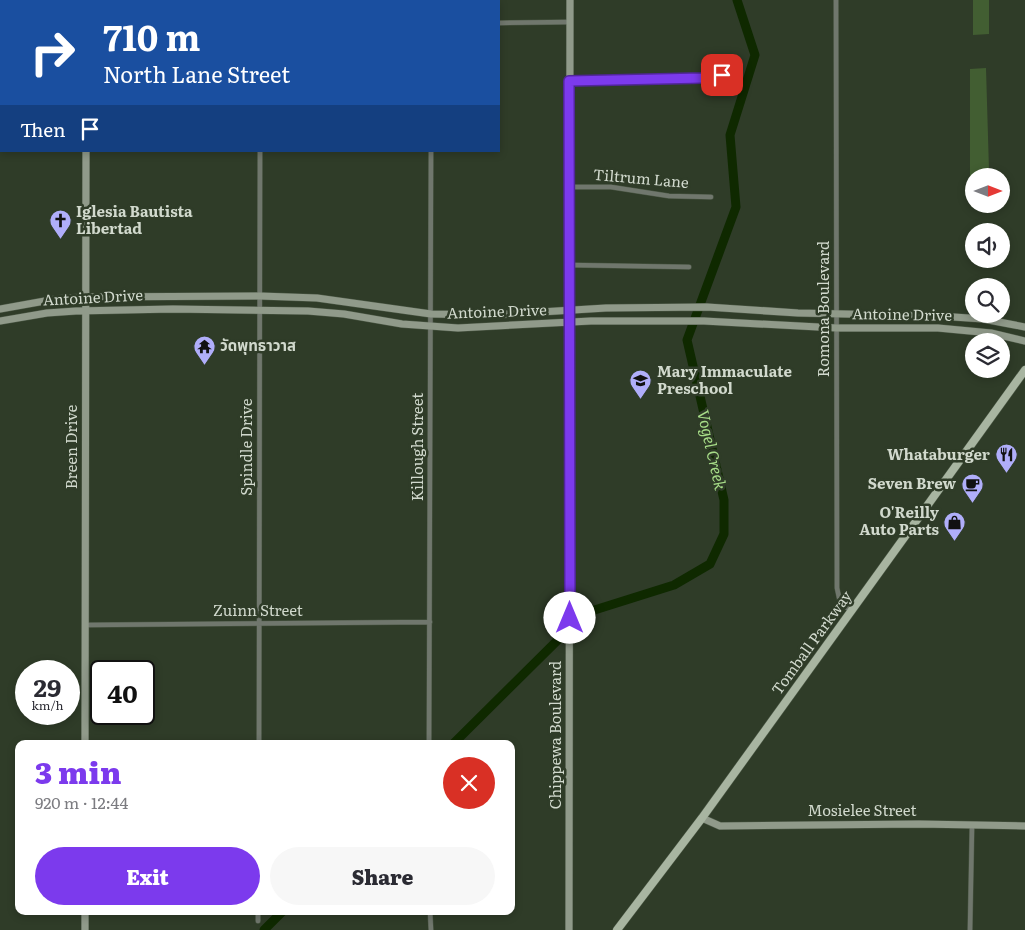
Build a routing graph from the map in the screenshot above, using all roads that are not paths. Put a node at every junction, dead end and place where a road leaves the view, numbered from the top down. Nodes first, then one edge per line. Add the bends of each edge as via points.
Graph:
1 (570, 0) edge
2 (836, 0) edge
3 (570, 22) junction
4 (500, 23) edge
5 (703, 78) dead end
6 (569, 81) junction
7 (86, 152) edge
8 (260, 152) edge
9 (431, 152) edge
10 (569, 187) junction
11 (711, 197) dead end
12 (569, 265) junction
13 (689, 267) dead end
14 (260, 296) junction
15 (86, 297) junction
16 (173, 297) junction
17 (346, 301) junction
18 (0, 308) edge
19 (645, 308) junction
20 (173, 309) junction
21 (260, 309) junction
22 (569, 310) junction
23 (760, 310) junction
24 (86, 311) junction
25 (344, 314) junction
26 (431, 314) junction
27 (837, 315) junction
28 (939, 316) junction
29 (0, 321) edge
30 (645, 321) junction
31 (569, 322) junction
32 (759, 324) junction
33 (1025, 327) edge
34 (431, 328) junction
35 (837, 328) junction
36 (938, 328) junction
37 (1025, 340) edge
38 (1025, 370) edge
39 (852, 612) junction
40 (430, 622) junction
41 (259, 624) junction
42 (86, 626) junction
43 (85, 740) edge
44 (259, 740) edge
45 (429, 740) edge
46 (702, 818) junction
47 (972, 826) junction
48 (1025, 826) edge
49 (85, 915) edge
50 (258, 915) edge
51 (430, 915) edge
52 (258, 921) dead end
53 (85, 930) edge
54 (431, 930) edge
55 (569, 930) edge
56 (617, 930) edge
57 (970, 930) edge

1 - 3 main road, Chippewa Boulevard
2 - 27 street, Romona Boulevard
3 - 4 street
3 - 6 main road, Chippewa Boulevard
5 - 6 street
6 - 10 main road, Chippewa Boulevard
7 - 15 main road, Breen Drive
8 - 14 street, Spindle Drive
9 - 26 street, Killough Street
10 - 11 street, Tiltrum Lane via 611,186 669,196
10 - 12 main road, Chippewa Boulevard
12 - 13 street
12 - 22 main road, Chippewa Boulevard
14 - 16 main road, Antoine Drive
14 - 17 main road, Antoine Drive
14 - 21 street, Spindle Drive
15 - 16 main road, Antoine Drive
15 - 18 main road, Antoine Drive
15 - 24 main road, Breen Drive
16 - 20 main road
17 - 25 main road
17 - 26 main road, Antoine Drive
19 - 22 main road, Antoine Drive
19 - 23 main road, Antoine Drive
19 - 30 main road
20 - 21 main road, Antoine Drive
20 - 24 main road, Antoine Drive
21 - 25 main road, Antoine Drive
21 - 41 street, Spindle Drive
22 - 26 main road, Antoine Drive via 492,315
22 - 31 main road, Chippewa Boulevard
23 - 27 main road, Antoine Drive
23 - 32 main road
24 - 29 main road, Antoine Drive via 47,313
24 - 42 main road, Breen Drive
25 - 34 main road, Antoine Drive
26 - 34 street, Killough Street
27 - 28 main road, Antoine Drive
27 - 35 street, Romona Boulevard
28 - 33 main road, Antoine Drive
28 - 36 main road
30 - 31 main road, Antoine Drive
30 - 32 main road, Antoine Drive
31 - 34 main road, Antoine Drive via 501,328
31 - 55 main road, Chippewa Boulevard
32 - 35 main road, Antoine Drive
34 - 40 street, Killough Street
35 - 36 main road, Antoine Drive
35 - 39 street, Romona Boulevard via 837,588 840,602
36 - 37 main road, Antoine Drive
38 - 39 main road, Tomball Parkway
39 - 46 main road, Tomball Parkway
40 - 41 street, Zuinn Street
40 - 45 street, Killough Street
41 - 42 street, Zuinn Street
41 - 44 street, Spindle Drive
42 - 43 main road, Breen Drive
46 - 47 main road, Mosielee Street via 720,826
46 - 56 main road, Tomball Parkway
47 - 48 main road, Mosielee Street
47 - 57 street
49 - 53 main road
50 - 52 street
51 - 54 street

